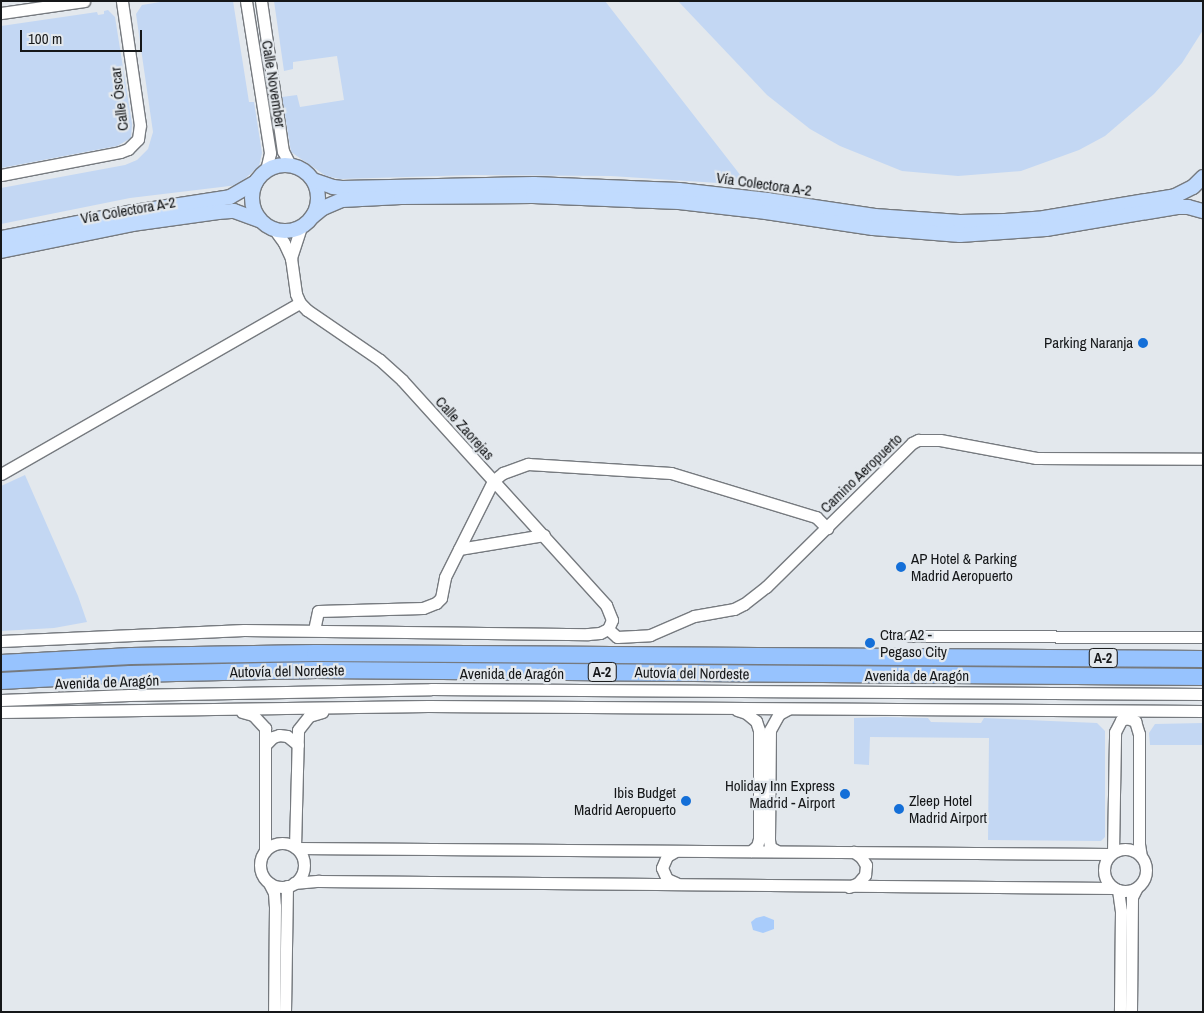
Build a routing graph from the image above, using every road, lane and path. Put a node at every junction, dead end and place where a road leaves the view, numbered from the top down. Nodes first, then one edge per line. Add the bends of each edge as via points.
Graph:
1 (84, 1) edge
2 (122, 1) edge
3 (246, 1) edge
4 (262, 1) edge
5 (1, 13) edge
6 (290, 165) junction
7 (266, 171) junction
8 (1, 175) edge
9 (1203, 178) edge
10 (313, 180) junction
11 (256, 182) junction
12 (1203, 202) edge
13 (1203, 211) edge
14 (313, 216) junction
15 (259, 220) junction
16 (301, 227) junction
17 (274, 230) junction
18 (1, 238) edge
19 (1, 251) edge
20 (291, 258) junction
21 (300, 303) junction
22 (1203, 458) edge
23 (1, 474) edge
24 (493, 481) junction
25 (827, 528) junction
26 (544, 535) junction
27 (459, 549) junction
28 (608, 629) junction
29 (314, 630) junction
30 (910, 636) dead end
31 (1203, 637) edge
32 (1, 641) edge
33 (1203, 649) edge
34 (1002, 658) junction
35 (1203, 659) edge
36 (1, 663) edge
37 (1203, 677) edge
38 (1, 681) edge
39 (1203, 694) edge
40 (1, 701) edge
41 (428, 706) junction
42 (368, 707) junction
43 (730, 708) junction
44 (226, 709) junction
45 (788, 709) junction
46 (1081, 711) junction
47 (1201, 711) edge
48 (1, 712) edge
49 (1162, 712) junction
50 (1115, 732) junction
51 (1140, 734) junction
52 (265, 745) junction
53 (298, 745) junction
54 (296, 847) junction
55 (264, 851) junction
56 (751, 851) junction
57 (777, 851) junction
58 (674, 852) junction
59 (854, 852) junction
60 (1112, 853) junction
61 (1142, 856) junction
62 (269, 883) junction
63 (291, 884) junction
64 (677, 884) junction
65 (848, 887) junction
66 (1136, 888) junction
67 (1116, 889) junction
68 (274, 1012) edge
69 (285, 1012) edge
70 (1120, 1012) edge
71 (1131, 1012) edge

1 - 5 street
2 - 8 street, Calle Óscar via 140,125 138,140 120,152
3 - 7 street, Calle November via 270,153
4 - 6 street, Calle November via 283,151
6 - 7 main road
6 - 10 main road
7 - 11 main road
9 - 10 main road, Vía Colectora A-2 via 1175,196 1006,222 875,216 679,190 534,184 342,188
9 - 12 main road via 1200,191
10 - 14 main road via 318,198
11 - 15 main road via 252,205
11 - 18 main road, Vía Colectora A-2 via 230,197
13 - 14 main road, Vía Colectora A-2 via 1177,207 1046,229 960,235 873,228 679,202 533,196 342,200
14 - 16 main road
15 - 17 main road
15 - 19 main road, Vía Colectora A-2 via 234,211 218,212 132,224
16 - 17 main road via 292,231
16 - 20 street
17 - 20 street
20 - 21 street
21 - 23 street
21 - 24 street, Calle Zaorejas via 391,369
22 - 25 street, Camino Aeropuerto via 1036,458 940,440 918,440
24 - 25 street via 503,473 528,464 655,471 696,479 816,517
24 - 26 street, Calle Zaorejas
24 - 27 street
25 - 28 street, Camino Aeropuerto via 766,587 734,609 694,616 650,635 617,637
26 - 27 street
26 - 28 street, Calle Zaorejas via 606,605 612,620
27 - 29 street via 445,577 441,598 436,602 423,608 318,611
28 - 29 street via 588,634
29 - 32 street
30 - 31 street
33 - 34 highway
34 - 35 highway, Autovía del Nordeste / A-2
34 - 36 highway, Autovía del Nordeste / A-2 via 315,653 131,656
37 - 38 highway, Autovía del Nordeste / A-2 via 316,670
39 - 40 street, Avenida de Aragón via 431,689
40 - 41 street via 283,701
41 - 42 street
41 - 43 street
42 - 44 street
42 - 53 street via 318,712 310,716 298,730
43 - 45 street
43 - 56 street via 746,713 756,721 759,730 759,840
44 - 48 street
44 - 52 street via 253,715 265,728
45 - 46 street
45 - 57 street via 778,714 770,730 769,840 770,846
46 - 49 street
46 - 50 street via 1104,718
47 - 49 street
49 - 51 street via 1145,723
50 - 51 street via 1121,720 1127,718 1135,721
50 - 60 street
51 - 61 street
52 - 53 street via 279,735 287,736
52 - 55 street
53 - 54 street
54 - 55 street via 282,842
54 - 58 street
54 - 63 street via 304,866 299,878
55 - 62 street via 260,868
56 - 57 street
56 - 58 street
57 - 59 street
58 - 64 street via 667,856 662,868 667,879
59 - 60 street
59 - 65 street via 866,865 865,875
60 - 61 street via 1128,848
60 - 67 street via 1104,872 1105,879
61 - 66 street via 1146,874
62 - 63 street via 281,887
62 - 68 street via 275,900
63 - 64 street via 319,880
63 - 69 street
64 - 65 street
65 - 67 street
66 - 67 street
66 - 71 street via 1132,897
67 - 70 street via 1121,911

